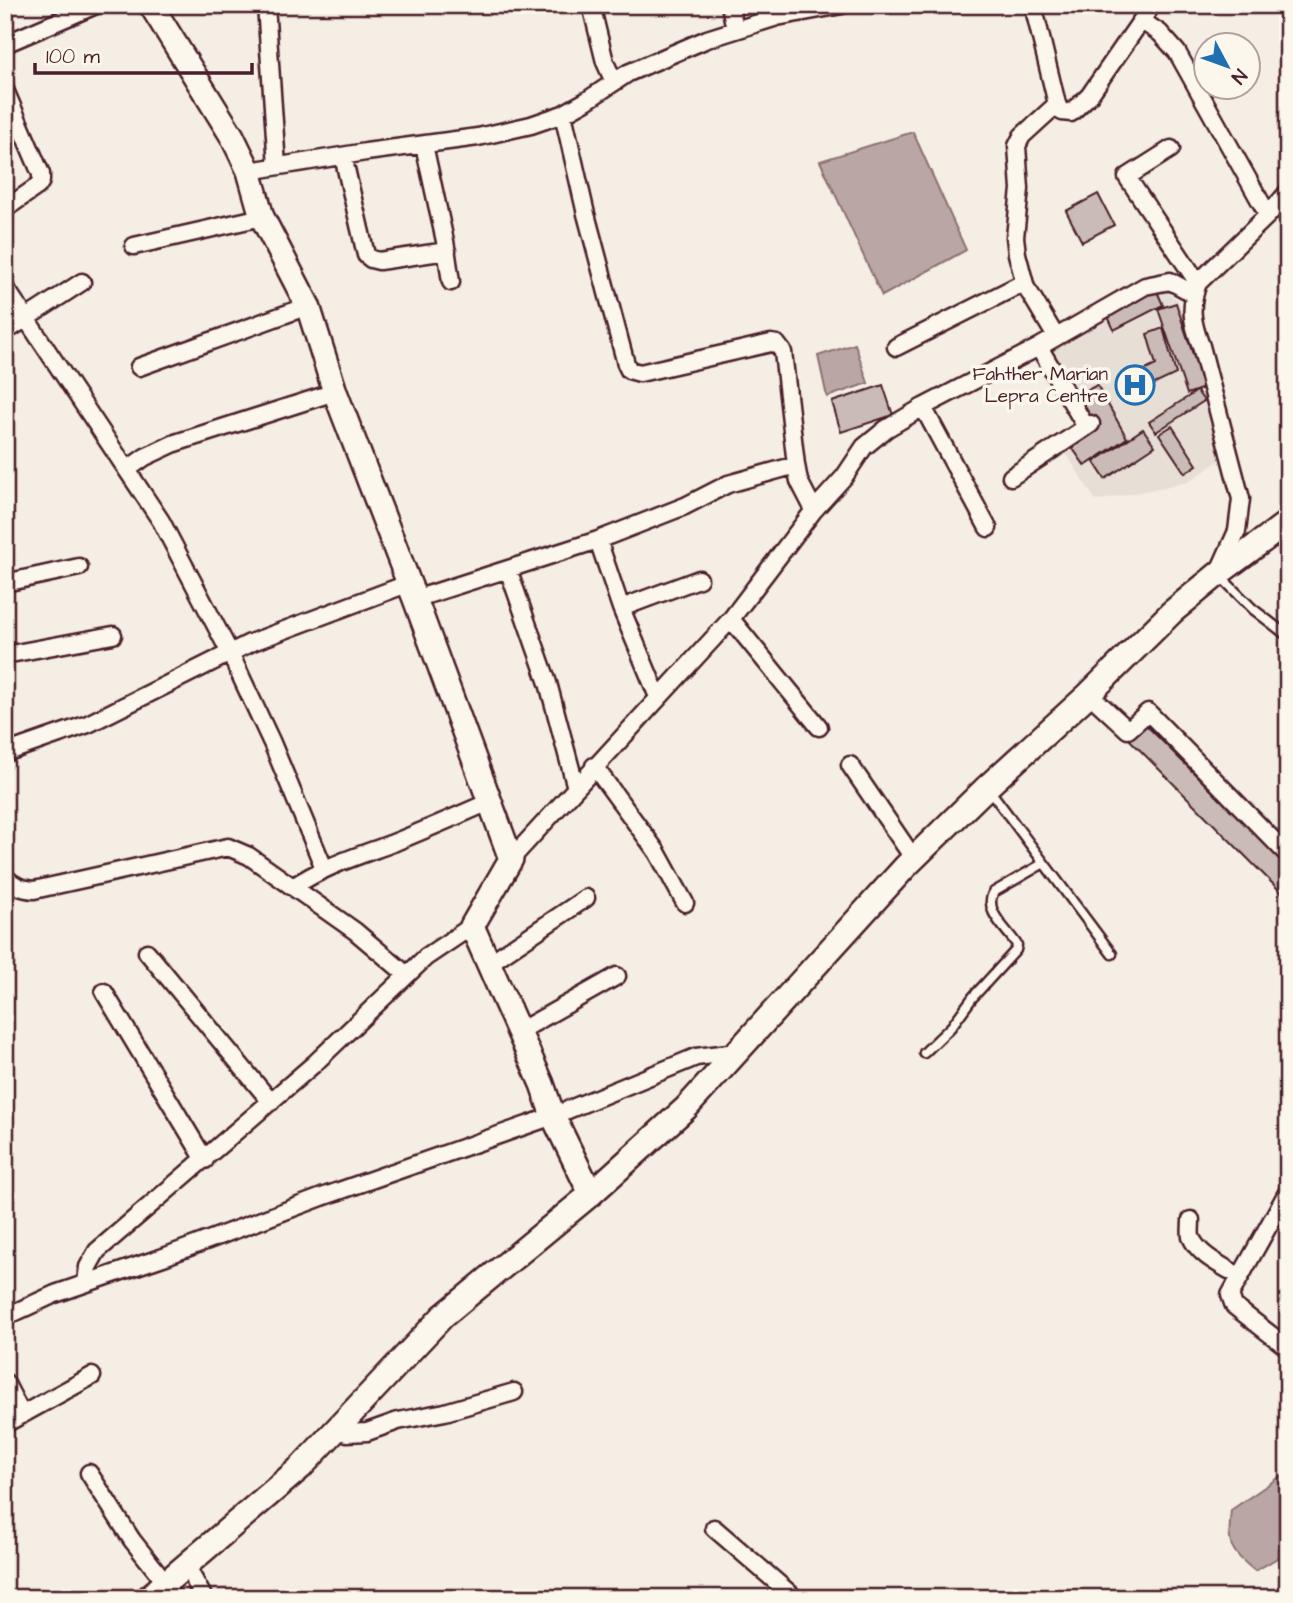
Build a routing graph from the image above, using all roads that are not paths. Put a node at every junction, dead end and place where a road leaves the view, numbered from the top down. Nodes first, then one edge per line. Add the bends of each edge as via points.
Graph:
1 (96, 5) edge
2 (151, 5) edge
3 (266, 5) edge
4 (591, 5) edge
5 (730, 5) edge
6 (842, 5) edge
7 (1033, 5) edge
8 (1152, 5) edge
9 (1142, 20) junction
10 (735, 29) junction
11 (5, 44) edge
12 (614, 82) junction
13 (5, 90) edge
14 (1057, 104) junction
15 (563, 114) junction
16 (424, 145) junction
17 (1171, 149) dead end
18 (343, 156) junction
19 (277, 166) junction
20 (249, 171) junction
21 (1288, 192) edge
22 (5, 209) edge
23 (1268, 215) junction
24 (262, 217) junction
25 (134, 246) dead end
26 (447, 251) junction
27 (82, 282) dead end
28 (451, 282) dead end
29 (5, 288) edge
30 (1026, 288) junction
31 (1196, 288) junction
32 (308, 306) junction
33 (25, 319) junction
34 (5, 332) edge
35 (1056, 337) junction
36 (897, 347) dead end
37 (1039, 347) junction
38 (139, 367) dead end
39 (335, 392) junction
40 (923, 407) junction
41 (796, 465) junction
42 (128, 470) junction
43 (1011, 477) dead end
44 (814, 510) junction
45 (1288, 522) edge
46 (988, 528) dead end
47 (598, 540) junction
48 (79, 568) dead end
49 (508, 569) junction
50 (1218, 574) junction
51 (699, 579) dead end
52 (5, 583) edge
53 (411, 591) junction
54 (621, 608) junction
55 (731, 619) junction
56 (113, 635) dead end
57 (1288, 636) edge
58 (230, 653) junction
59 (5, 655) edge
60 (1089, 694) junction
61 (658, 697) junction
62 (819, 727) dead end
63 (6, 750) edge
64 (850, 765) dead end
65 (594, 766) junction
66 (987, 787) junction
67 (576, 788) junction
68 (489, 802) junction
69 (1288, 855) edge
70 (511, 859) junction
71 (914, 859) junction
72 (1044, 863) junction
73 (324, 868) junction
74 (5, 877) edge
75 (293, 887) junction
76 (586, 898) dead end
77 (685, 903) dead end
78 (472, 926) junction
79 (147, 951) dead end
80 (1112, 954) dead end
81 (488, 964) junction
82 (407, 975) junction
83 (617, 976) dead end
84 (104, 992) dead end
85 (518, 1032) junction
86 (737, 1052) junction
87 (924, 1053) dead end
88 (271, 1102) junction
89 (553, 1116) junction
90 (205, 1160) junction
91 (1288, 1191) edge
92 (591, 1194) junction
93 (1191, 1220) dead end
94 (1240, 1276) junction
95 (86, 1283) junction
96 (5, 1317) edge
97 (1288, 1348) edge
98 (92, 1376) dead end
99 (5, 1382) edge
100 (514, 1392) dead end
101 (22, 1415) junction
102 (5, 1424) edge
103 (339, 1427) junction
104 (89, 1473) dead end
105 (714, 1528) dead end
106 (187, 1565) junction
107 (166, 1583) junction
108 (148, 1598) edge
109 (204, 1598) edge
110 (795, 1598) edge

1 - 11 street
2 - 20 main road
3 - 19 street
4 - 12 street
5 - 10 street
6 - 10 street
7 - 14 street
8 - 9 street
9 - 14 street via 1081,106 1071,113 1062,112
9 - 23 street via 1177,52
10 - 12 street via 628,72
12 - 15 street
13 - 22 street via 41,174 38,186
14 - 30 street via 1022,135 1017,146 1017,254
15 - 16 street via 478,137
15 - 41 street via 629,370 640,373 777,344 783,352
16 - 18 street
16 - 26 street
17 - 31 street via 1127,177
18 - 19 street
18 - 26 street via 366,255 379,261
19 - 20 street
20 - 24 main road
21 - 23 street
23 - 31 street
24 - 25 street
24 - 32 main road
26 - 28 street
27 - 33 street
29 - 33 street
30 - 35 street
30 - 36 street via 1012,288
31 - 35 street via 1170,281 1145,286
31 - 50 street via 1192,323 1241,499 1237,531
32 - 38 street
32 - 39 main road
33 - 34 street
33 - 42 street
35 - 37 street
37 - 40 street
37 - 43 street via 1089,425
39 - 42 street via 175,443
39 - 53 main road
40 - 44 street via 864,447
40 - 46 street
41 - 44 street
41 - 47 street via 728,484
42 - 58 street via 161,521
44 - 55 street
45 - 50 main road
47 - 49 street
47 - 54 street
48 - 52 street
49 - 53 street
49 - 67 street via 548,683
50 - 57 lane
50 - 60 main road via 1172,612
51 - 54 street
53 - 58 street
53 - 68 main road
54 - 61 street
55 - 61 street
55 - 62 street
56 - 59 street
58 - 63 street via 88,723
58 - 73 street
60 - 66 main road
60 - 69 street via 1128,730 1148,712
61 - 65 street
64 - 71 street
65 - 67 street
65 - 77 street via 650,843
66 - 71 main road
66 - 72 lane
67 - 70 street
68 - 70 main road
68 - 73 street
70 - 78 main road
71 - 86 main road
72 - 80 lane
72 - 87 lane via 990,898 989,904 1014,939 1016,950
73 - 75 street
74 - 75 street via 34,891 228,847
75 - 82 street
76 - 81 street
78 - 81 main road
78 - 82 street
79 - 88 street
81 - 85 main road
82 - 88 street
83 - 85 street
84 - 90 street
85 - 89 main road
86 - 89 street via 696,1057
86 - 92 main road via 686,1108
88 - 90 street
89 - 92 main road
89 - 95 street
90 - 95 street via 97,1251
91 - 94 street
92 - 103 main road via 443,1317
93 - 94 street via 1191,1236 1201,1250
94 - 97 street via 1230,1295 1234,1306
95 - 96 street
98 - 101 street
99 - 101 street
100 - 103 street via 367,1432 347,1433
101 - 102 street
103 - 106 main road via 301,1467
104 - 107 street
105 - 110 street
106 - 107 main road
106 - 109 street
107 - 108 main road

